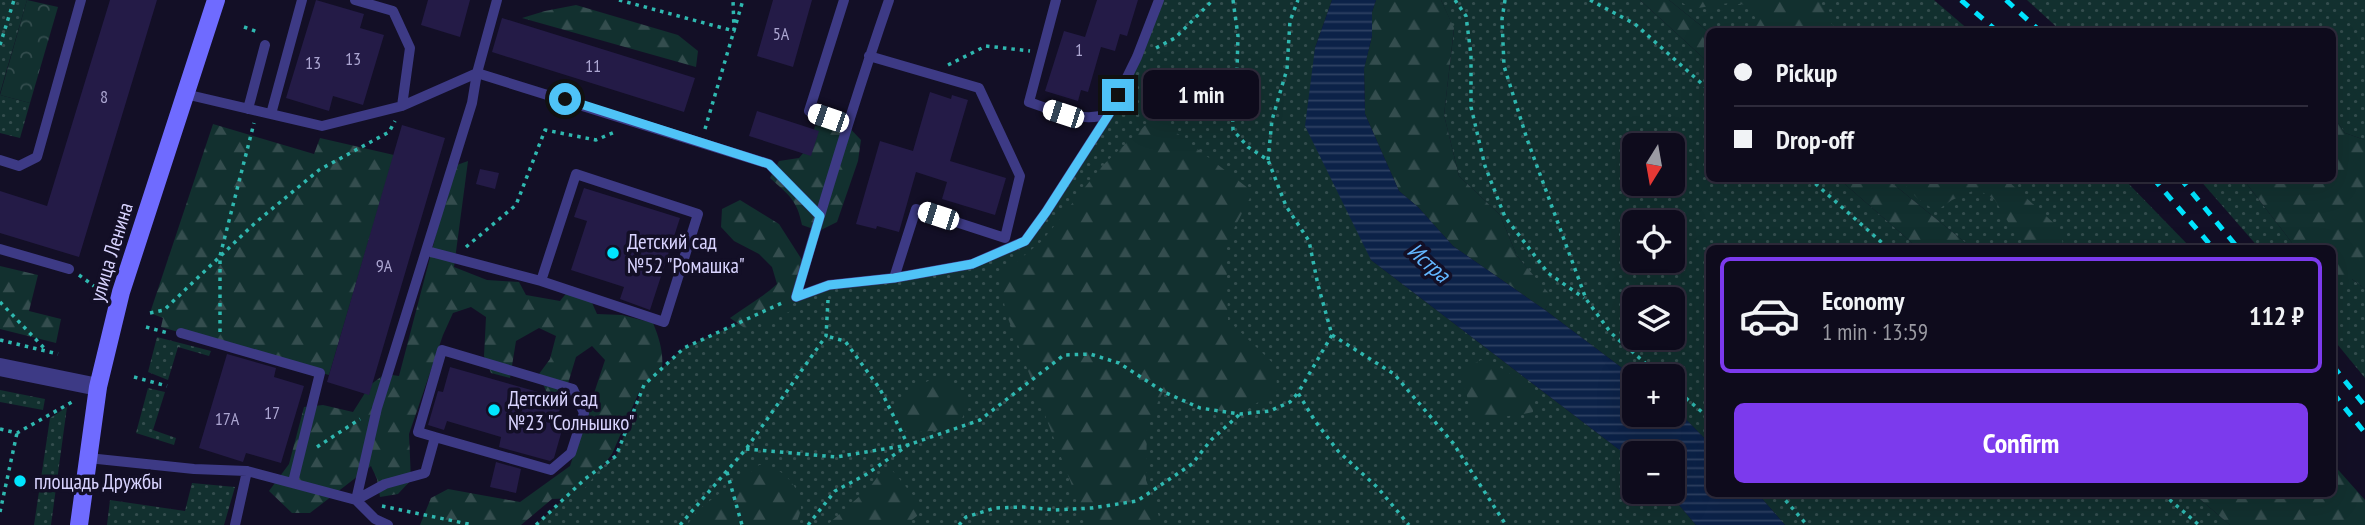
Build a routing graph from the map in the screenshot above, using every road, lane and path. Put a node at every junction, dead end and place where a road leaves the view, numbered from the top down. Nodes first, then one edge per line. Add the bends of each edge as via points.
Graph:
1 (14, 0) edge
2 (81, 0) edge
3 (216, 0) edge
4 (302, 0) edge
5 (355, 0) edge
6 (497, 0) edge
7 (620, 0) edge
8 (733, 0) edge
9 (743, 0) edge
10 (845, 0) edge
11 (888, 0) edge
12 (1056, 0) edge
13 (1159, 0) edge
14 (1213, 0) edge
15 (1233, 0) edge
16 (1298, 0) edge
17 (1455, 0) edge
18 (1505, 0) edge
19 (1590, 0) edge
20 (734, 31) junction
21 (0, 45) edge
22 (265, 45) dead end
23 (1043, 52) junction
24 (870, 57) junction
25 (1137, 57) junction
26 (477, 73) junction
27 (930, 74) junction
28 (1706, 86) edge
29 (185, 94) junction
30 (402, 106) junction
31 (252, 110) junction
32 (271, 114) junction
33 (1109, 114) junction
34 (638, 122) junction
35 (847, 124) junction
36 (701, 142) junction
37 (0, 160) edge
38 (1268, 160) junction
39 (1814, 182) edge
40 (820, 216) junction
41 (1004, 238) junction
42 (1025, 241) junction
43 (1885, 245) edge
44 (0, 249) edge
45 (427, 251) junction
46 (220, 256) junction
47 (454, 258) junction
48 (69, 269) dead end
49 (894, 278) junction
50 (541, 281) junction
51 (829, 285) junction
52 (796, 297) junction
53 (1586, 299) junction
54 (0, 302) edge
55 (150, 313) dead end
56 (181, 333) dead end
57 (1332, 335) junction
58 (825, 336) junction
59 (0, 340) edge
60 (219, 343) junction
61 (46, 350) junction
62 (58, 354) dead end
63 (1646, 364) edge
64 (0, 367) edge
65 (134, 377) dead end
66 (167, 386) dead end
67 (98, 387) junction
68 (1298, 393) junction
69 (1685, 397) edge
70 (72, 402) dead end
71 (377, 408) junction
72 (1240, 414) junction
73 (1706, 416) edge
74 (0, 429) edge
75 (17, 433) junction
76 (435, 437) junction
77 (908, 445) junction
78 (746, 449) junction
79 (88, 458) junction
80 (300, 458) junction
81 (247, 471) junction
82 (727, 472) junction
83 (293, 482) junction
84 (1783, 497) edge
85 (2166, 497) edge
86 (356, 500) junction
87 (0, 512) edge
88 (79, 525) edge
89 (235, 525) edge
90 (388, 525) edge
91 (473, 525) edge
92 (536, 525) edge
93 (680, 525) edge
94 (742, 525) edge
95 (808, 525) edge
96 (959, 525) edge
97 (1409, 525) edge
98 (1506, 525) edge
99 (1807, 525) edge
100 (2199, 525) edge

1 - 21 path
2 - 37 lane via 37,157 19,166
3 - 29 main road, улица Ленина
4 - 32 lane
5 - 30 lane via 393,11 410,48
6 - 26 lane
7 - 20 path
8 - 20 path
9 - 20 path
10 - 35 lane via 809,111
11 - 24 lane
12 - 23 lane
13 - 25 lane
14 - 25 path via 1175,38
15 - 38 path via 1238,36 1233,130
16 - 38 path via 1290,21 1287,69 1272,120
17 - 53 path via 1466,16 1471,107 1485,166 1505,217 1548,273
18 - 53 path via 1504,66
19 - 28 path via 1635,24
20 - 36 path
22 - 31 lane
23 - 27 path via 986,46
23 - 33 lane via 1029,102 1094,119
24 - 27 lane
24 - 35 lane
25 - 33 lane
26 - 30 lane
26 - 34 lane
26 - 45 lane
27 - 41 lane via 979,88 1020,176
29 - 31 lane
29 - 67 main road, улица Ленина via 121,292
30 - 32 lane via 322,127
30 - 46 path via 389,132 319,170
31 - 32 lane
31 - 46 path
33 - 42 lane
34 - 36 lane
34 - 47 path via 596,140 545,130 516,205
35 - 40 lane
36 - 40 lane via 769,164
38 - 57 path via 1286,205 1309,241
39 - 43 path
40 - 52 lane
41 - 42 lane
41 - 49 lane via 915,209
42 - 49 lane via 972,264
44 - 48 lane
45 - 47 lane
45 - 71 lane
46 - 55 path via 164,310
46 - 60 path
47 - 50 lane
49 - 51 lane
50 - 50 lane via 664,322 698,214 576,174
51 - 52 lane
51 - 58 path
52 - 92 path via 684,348 644,385 616,456
53 - 63 path via 1611,333
54 - 61 path
56 - 60 lane
57 - 68 path
57 - 98 path via 1394,374 1453,443
58 - 77 path via 845,341 880,389
58 - 78 path
59 - 61 path
60 - 80 lane via 320,373
61 - 62 path
64 - 67 street
65 - 66 path
67 - 79 main road, улица Ленина
68 - 72 path via 1270,411
68 - 97 path via 1338,452 1378,488
69 - 73 path
70 - 75 path
71 - 80 path
71 - 86 lane
72 - 77 path via 1200,408 1119,363 1090,354 1064,355 980,420
72 - 96 path via 1192,464 1137,501 1055,510 995,508 966,517
74 - 75 path
75 - 87 path
76 - 76 lane via 551,470 571,453 584,413 573,389 442,350 418,432
76 - 86 lane via 425,473 385,484
77 - 78 path via 836,457
77 - 95 path via 835,491
78 - 82 path
79 - 81 lane
79 - 88 main road, улица Ленина
80 - 83 lane
81 - 83 lane
81 - 89 lane
82 - 93 path
82 - 94 path
83 - 86 lane
84 - 99 path
85 - 100 path
86 - 90 lane
86 - 91 path

